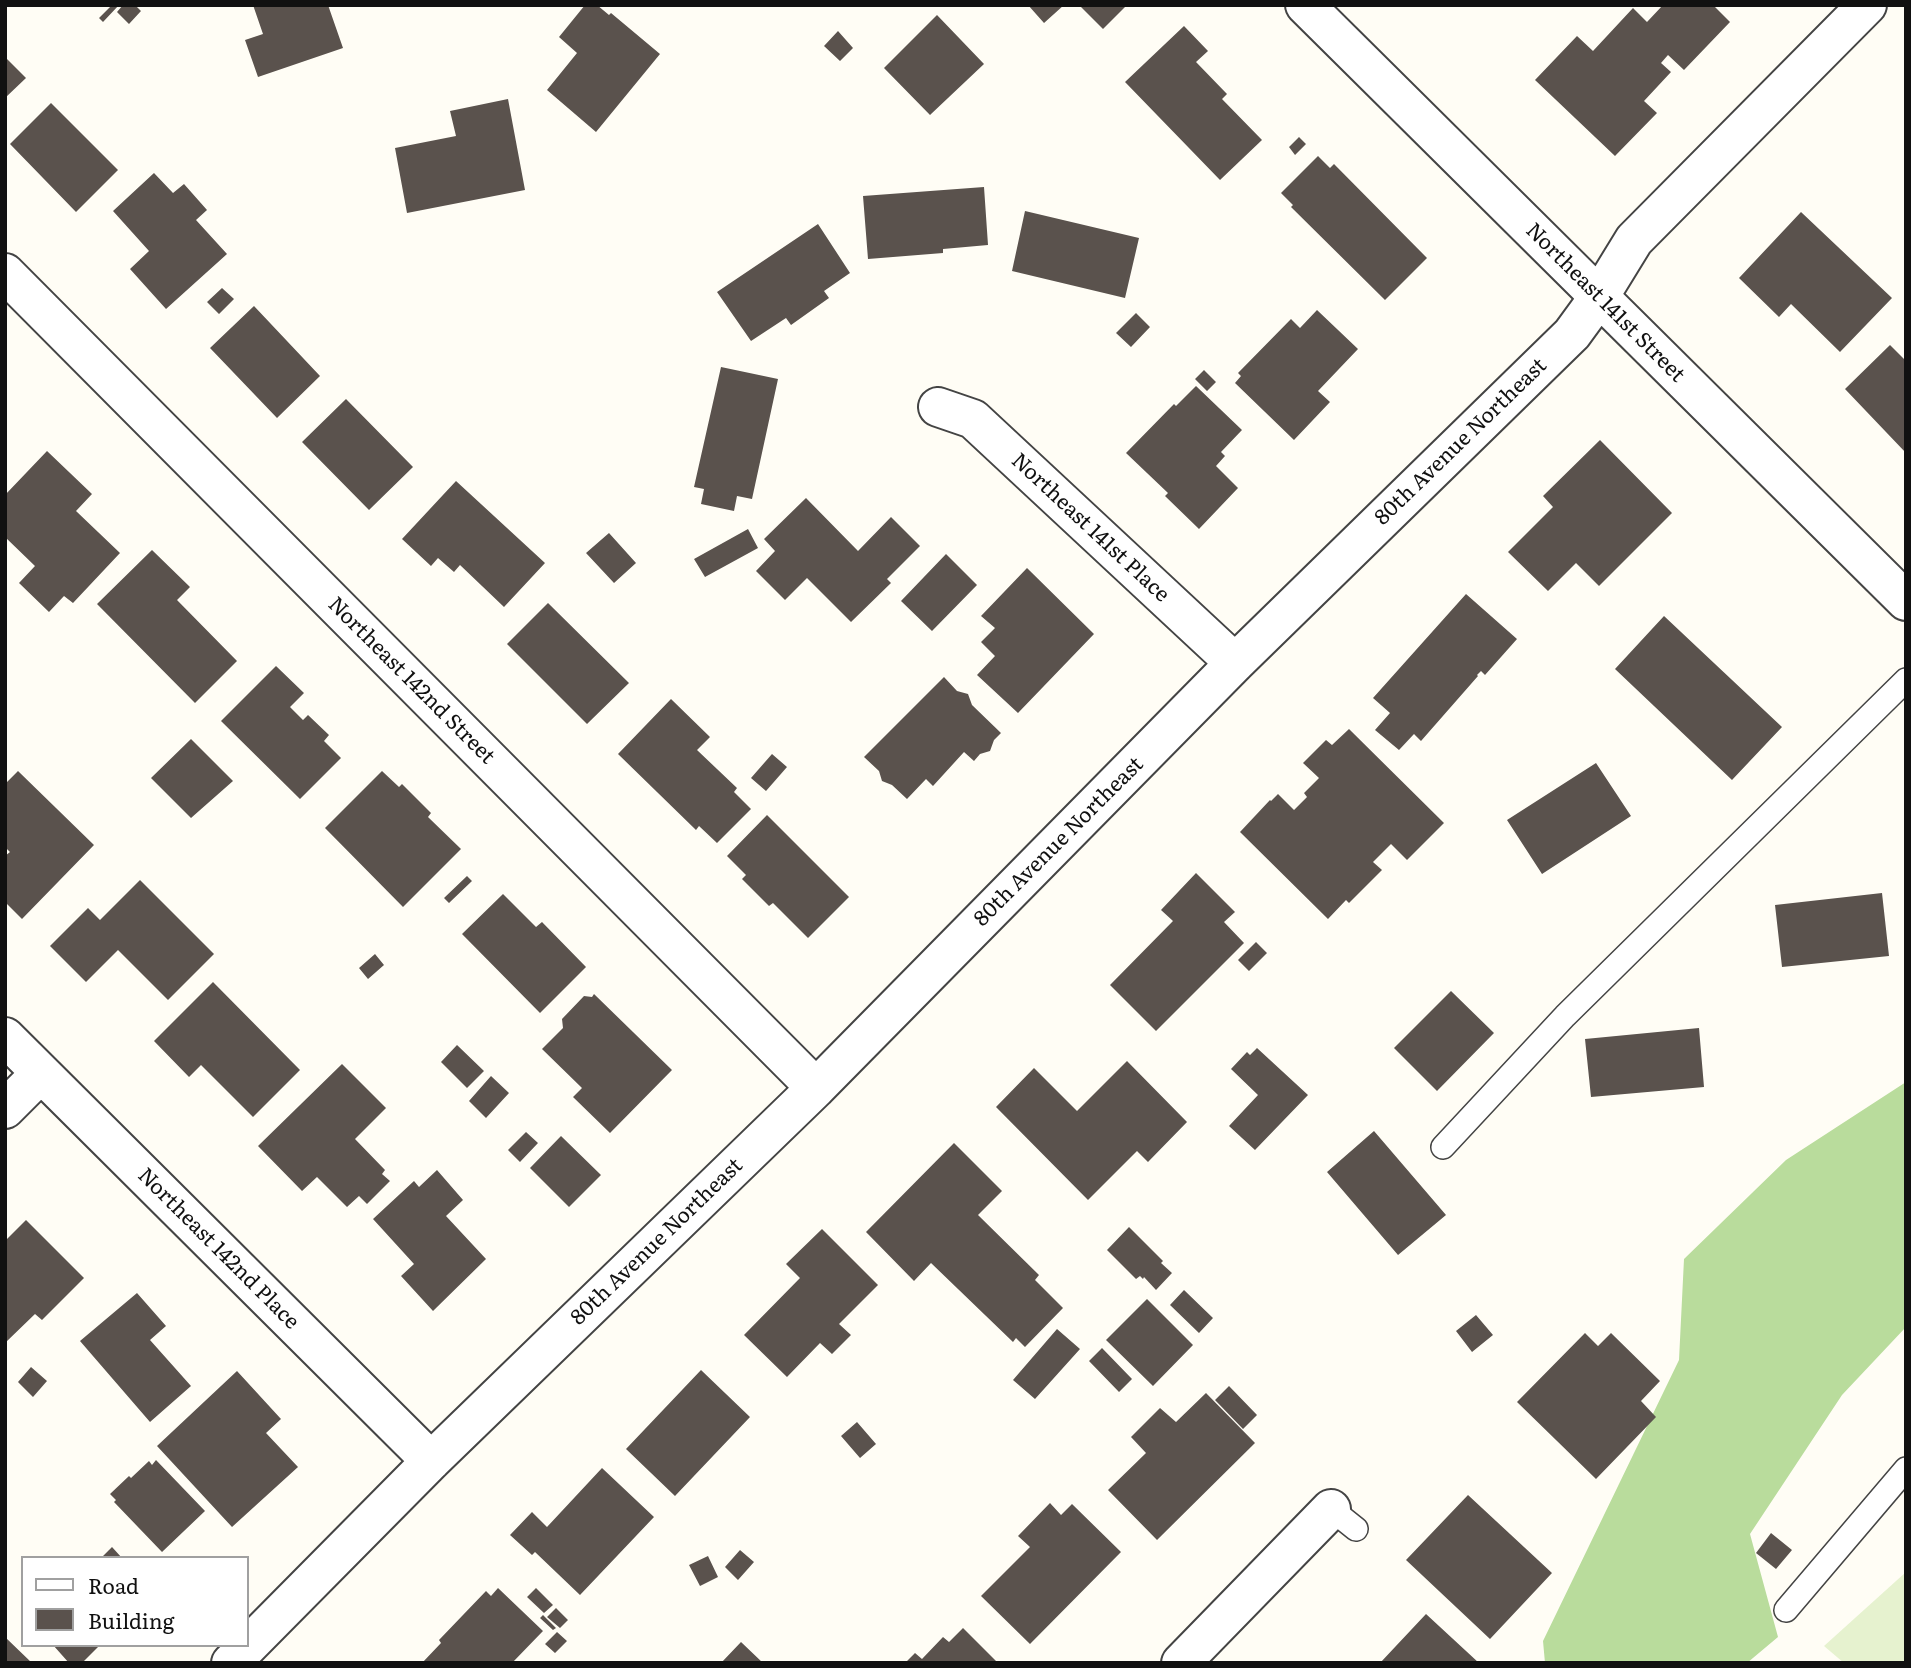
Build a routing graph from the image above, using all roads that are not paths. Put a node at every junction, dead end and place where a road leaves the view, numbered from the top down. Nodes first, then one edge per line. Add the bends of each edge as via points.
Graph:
1 (1305, 5) edge
2 (1867, 5) edge
3 (5, 273) edge
4 (1599, 297) junction
5 (937, 407) dead end
6 (1906, 601) edge
7 (1235, 663) junction
8 (1906, 680) edge
9 (5, 1037) edge
10 (41, 1073) junction
11 (816, 1088) junction
12 (5, 1109) edge
13 (1443, 1147) dead end
14 (431, 1461) junction
15 (1906, 1469) edge
16 (1343, 1519) dead end
17 (1786, 1610) dead end
18 (248, 1646) edge
19 (247, 1647) edge
20 (231, 1663) edge
21 (1181, 1663) edge

1 - 4 street, Northeast 141st Street
2 - 4 street, 80th Avenue Northeast via 1634,240
3 - 11 street, Northeast 142nd Street
4 - 6 street, Northeast 141st Street
4 - 7 street, 80th Avenue Northeast via 1572,334
5 - 7 street, Northeast 141st Place via 973,419
7 - 11 street, 80th Avenue Northeast
8 - 13 lane via 1565,1016
9 - 10 street, Northeast 142nd Place
10 - 12 street
10 - 14 street, Northeast 142nd Place
11 - 14 street, 80th Avenue Northeast
14 - 18 street, 80th Avenue Northeast
15 - 17 lane
16 - 21 street
19 - 20 street, 80th Avenue Northeast

